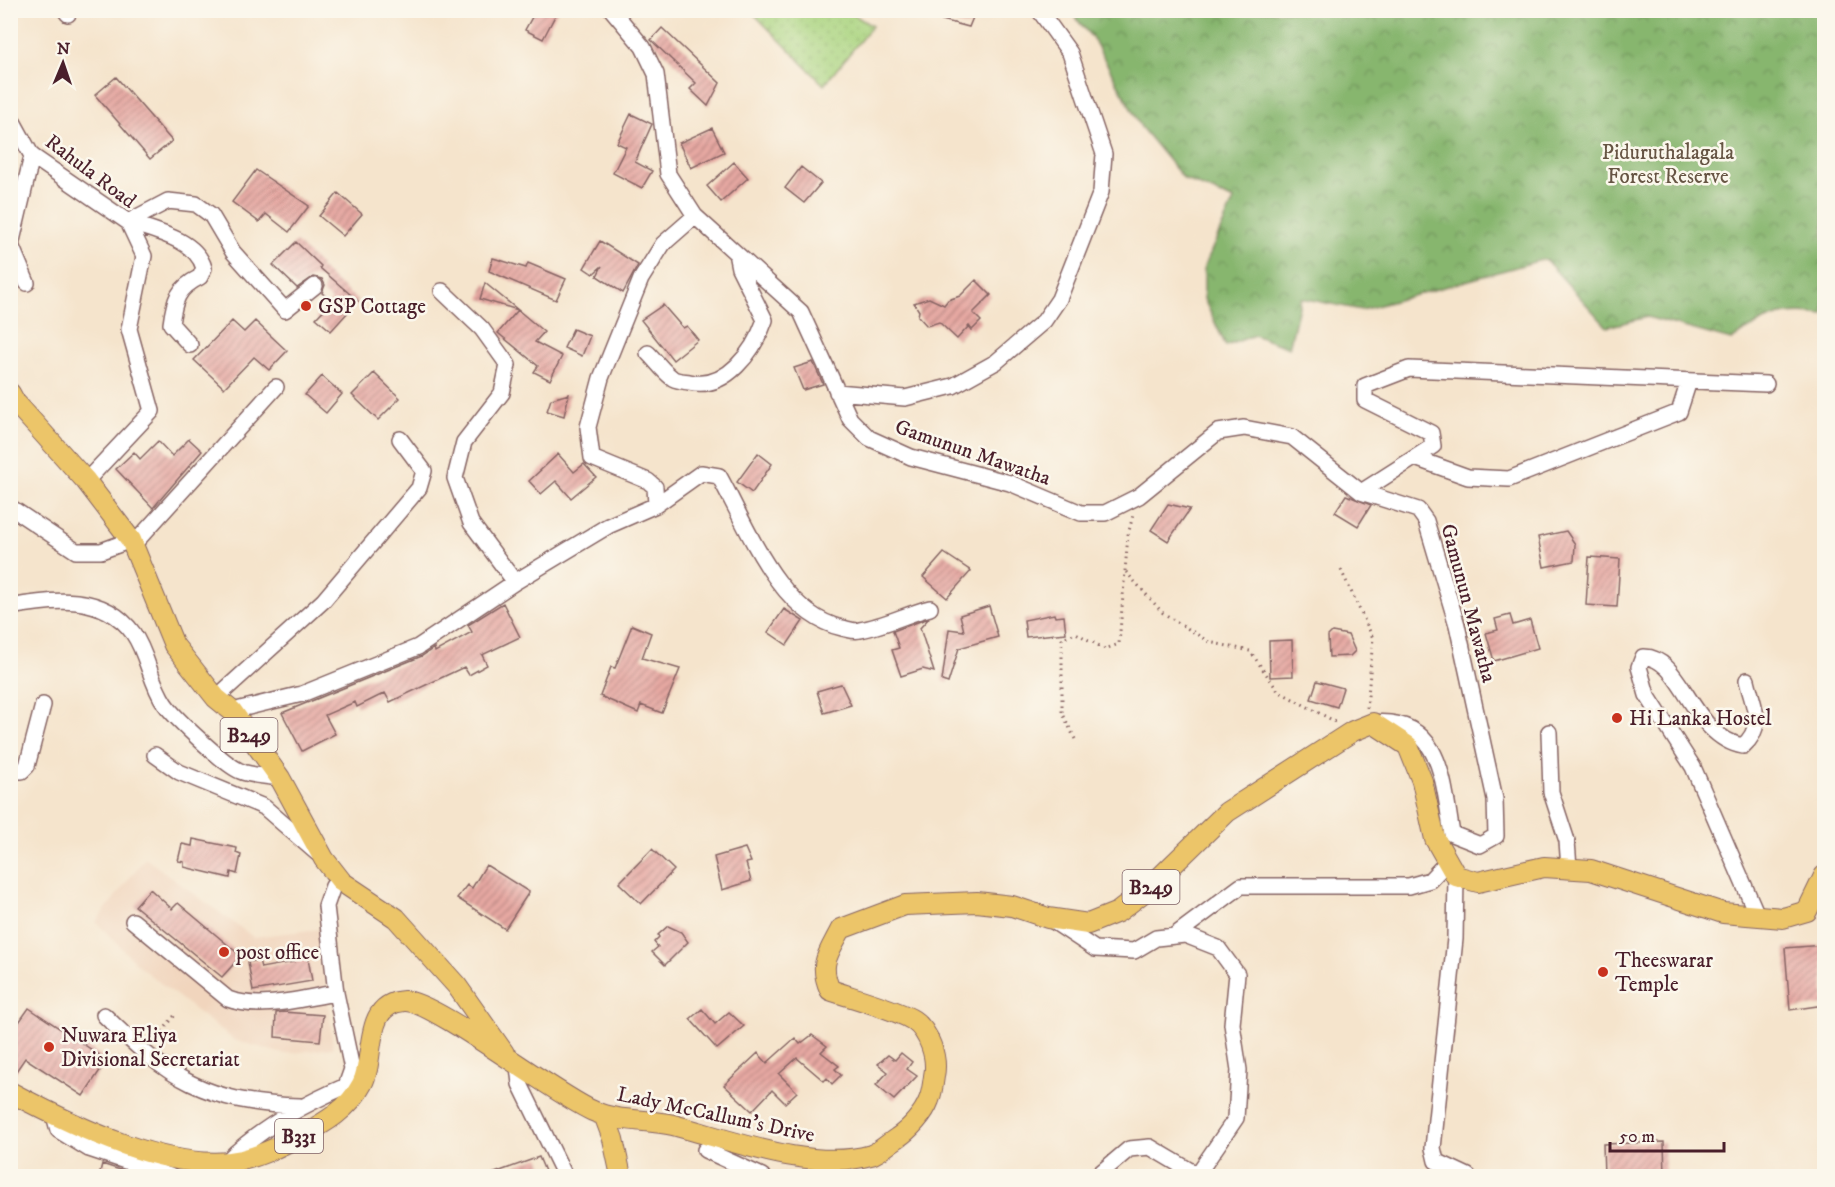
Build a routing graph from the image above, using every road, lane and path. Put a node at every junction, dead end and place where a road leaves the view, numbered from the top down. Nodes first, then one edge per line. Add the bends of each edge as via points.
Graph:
1 (612, 10) edge
2 (1039, 10) edge
3 (10, 116) edge
4 (32, 156) junction
5 (695, 216) junction
6 (128, 222) junction
7 (736, 253) junction
8 (27, 283) dead end
9 (315, 286) dead end
10 (442, 291) dead end
11 (190, 345) dead end
12 (648, 353) dead end
13 (1689, 381) junction
14 (1766, 384) dead end
15 (276, 387) dead end
16 (837, 392) junction
17 (10, 393) edge
18 (400, 439) dead end
19 (1415, 458) junction
20 (86, 482) junction
21 (1361, 492) junction
22 (1139, 496) junction
23 (656, 505) junction
24 (10, 507) edge
25 (132, 543) junction
26 (1341, 570) dead end
27 (1125, 572) junction
28 (516, 582) junction
29 (10, 606) edge
30 (930, 608) dead end
31 (1747, 680) dead end
32 (216, 698) junction
33 (43, 705) dead end
34 (232, 711) junction
35 (1364, 727) junction
36 (1549, 732) dead end
37 (1075, 739) dead end
38 (155, 755) dead end
39 (10, 771) edge
40 (280, 778) junction
41 (324, 859) junction
42 (1569, 868) junction
43 (1452, 869) junction
44 (1824, 876) edge
45 (342, 882) junction
46 (1757, 915) junction
47 (1048, 918) junction
48 (133, 921) dead end
49 (1174, 936) junction
50 (336, 993) junction
51 (104, 1015) dead end
52 (175, 1015) dead end
53 (145, 1055) junction
54 (513, 1063) junction
55 (10, 1092) edge
56 (300, 1106) junction
57 (54, 1115) junction
58 (604, 1115) junction
59 (637, 1119) junction
60 (705, 1150) dead end
61 (615, 1151) junction
62 (226, 1162) junction
63 (170, 1176) edge
64 (565, 1176) edge
65 (621, 1176) edge
66 (762, 1176) edge
67 (1096, 1176) edge
68 (1198, 1176) edge
69 (1468, 1176) edge

1 - 5 street, Gamunun Mawatha via 643,47 656,74 668,174
2 - 16 street via 1070,53 1104,154 1101,192 1059,299 1044,321 996,362 953,386 905,398
3 - 4 street, Rahula Road
4 - 6 street, Rahula Road
4 - 8 street via 11,245
5 - 7 street, Gamunun Mawatha
5 - 23 street via 663,244 641,279 601,378 588,427 592,458 648,481 655,487
6 - 9 street via 168,201 196,204 211,215 233,252 285,310
6 - 11 street via 173,237 201,257 204,268 200,277 174,299 171,324
6 - 20 street, Rahula Road via 144,256 129,329 152,411
7 - 12 street via 739,268 765,320 757,342 738,365 712,383 699,385 672,379
7 - 16 street, Gamunun Mawatha via 801,312
10 - 28 street via 482,329 508,365 502,393 464,442 455,478 471,523
13 - 14 street
13 - 19 street via 1679,412 1509,479 1468,477
13 - 19 street via 1409,369 1365,386 1365,400 1431,433 1433,446
15 - 25 street
16 - 22 street, Gamunun Mawatha via 850,419 869,438 911,457 1010,483 1081,513 1105,513
17 - 20 main road, Lady McCallum's Drive / B249
18 - 32 street via 424,471 419,488 322,601
19 - 21 street
20 - 25 main road, Lady McCallum's Drive / B249
21 - 22 street, Gamunun Mawatha via 1292,437 1244,428 1218,432
21 - 35 street, Gamunun Mawatha via 1418,510 1426,521 1457,625 1495,799 1496,836 1480,845 1452,834 1439,762 1414,729 1395,721
22 - 27 path via 1128,535
23 - 28 street via 608,526
23 - 30 street via 701,473 719,476 793,601 829,625 858,631
24 - 25 street via 76,550 101,551
25 - 32 main road, Lady McCallum's Drive / B249 via 174,645
26 - 35 path via 1373,638
27 - 35 path via 1163,613 1209,642 1250,651 1278,691
27 - 37 path via 1119,644 1105,649 1076,633 1062,638 1062,712
28 - 34 street via 418,647 302,694
29 - 40 street via 90,603 115,616 133,633 165,704 222,760 240,771
31 - 46 street via 1758,724 1756,735 1743,746 1733,744 1707,726 1666,665 1653,657 1643,657 1639,667 1647,695 1693,767
32 - 34 main road, Lady McCallum's Drive / B249
33 - 39 street via 27,766 22,771
34 - 40 main road, Lady McCallum's Drive / B249
35 - 43 main road via 1408,746 1422,781 1435,840
35 - 47 main road, Lady McCallum's Drive / B249 via 1227,812 1149,888 1118,912 1088,924
36 - 42 street via 1551,792 1567,841
38 - 41 street via 179,772 264,807
40 - 41 main road, Lady McCallum's Drive / B249
41 - 45 main road, Lady McCallum's Drive / B249
42 - 43 main road via 1544,867 1478,882
42 - 46 main road via 1591,870 1723,913
43 - 49 street via 1409,886 1241,886
43 - 69 street via 1455,939 1433,1148 1436,1161
44 - 46 main road via 1807,911 1783,918
45 - 50 street via 333,886 326,906
45 - 54 main road, Lady McCallum's Drive / B249 via 396,918 457,986
47 - 49 street via 1095,949 1134,951 1156,938
47 - 59 main road, Lady McCallum's Drive / B249 via 1012,906 977,902 905,905 842,929 825,961 824,975 830,990 913,1020 924,1032 937,1062 929,1102 907,1132 872,1155 817,1160
48 - 50 street via 228,999 263,1004
49 - 68 street via 1185,935 1218,948 1236,974 1232,1024 1239,1070 1236,1118
50 - 56 street via 352,1069 346,1086
51 - 53 street
52 - 53 path
53 - 56 street via 217,1096 257,1105
54 - 58 main road, Lady McCallum's Drive / B249
54 - 62 main road, B331 via 417,1003 395,1003 376,1020 368,1070 345,1106 332,1118 282,1145
54 - 64 street
55 - 57 main road, B331
56 - 62 street
57 - 62 main road, B331 via 166,1156
57 - 63 street via 58,1130 89,1149
58 - 59 main road, Lady McCallum's Drive / B249
58 - 61 main road
59 - 61 main road via 623,1134
60 - 66 street
61 - 65 main road
67 - 68 street via 1129,1149 1150,1147

